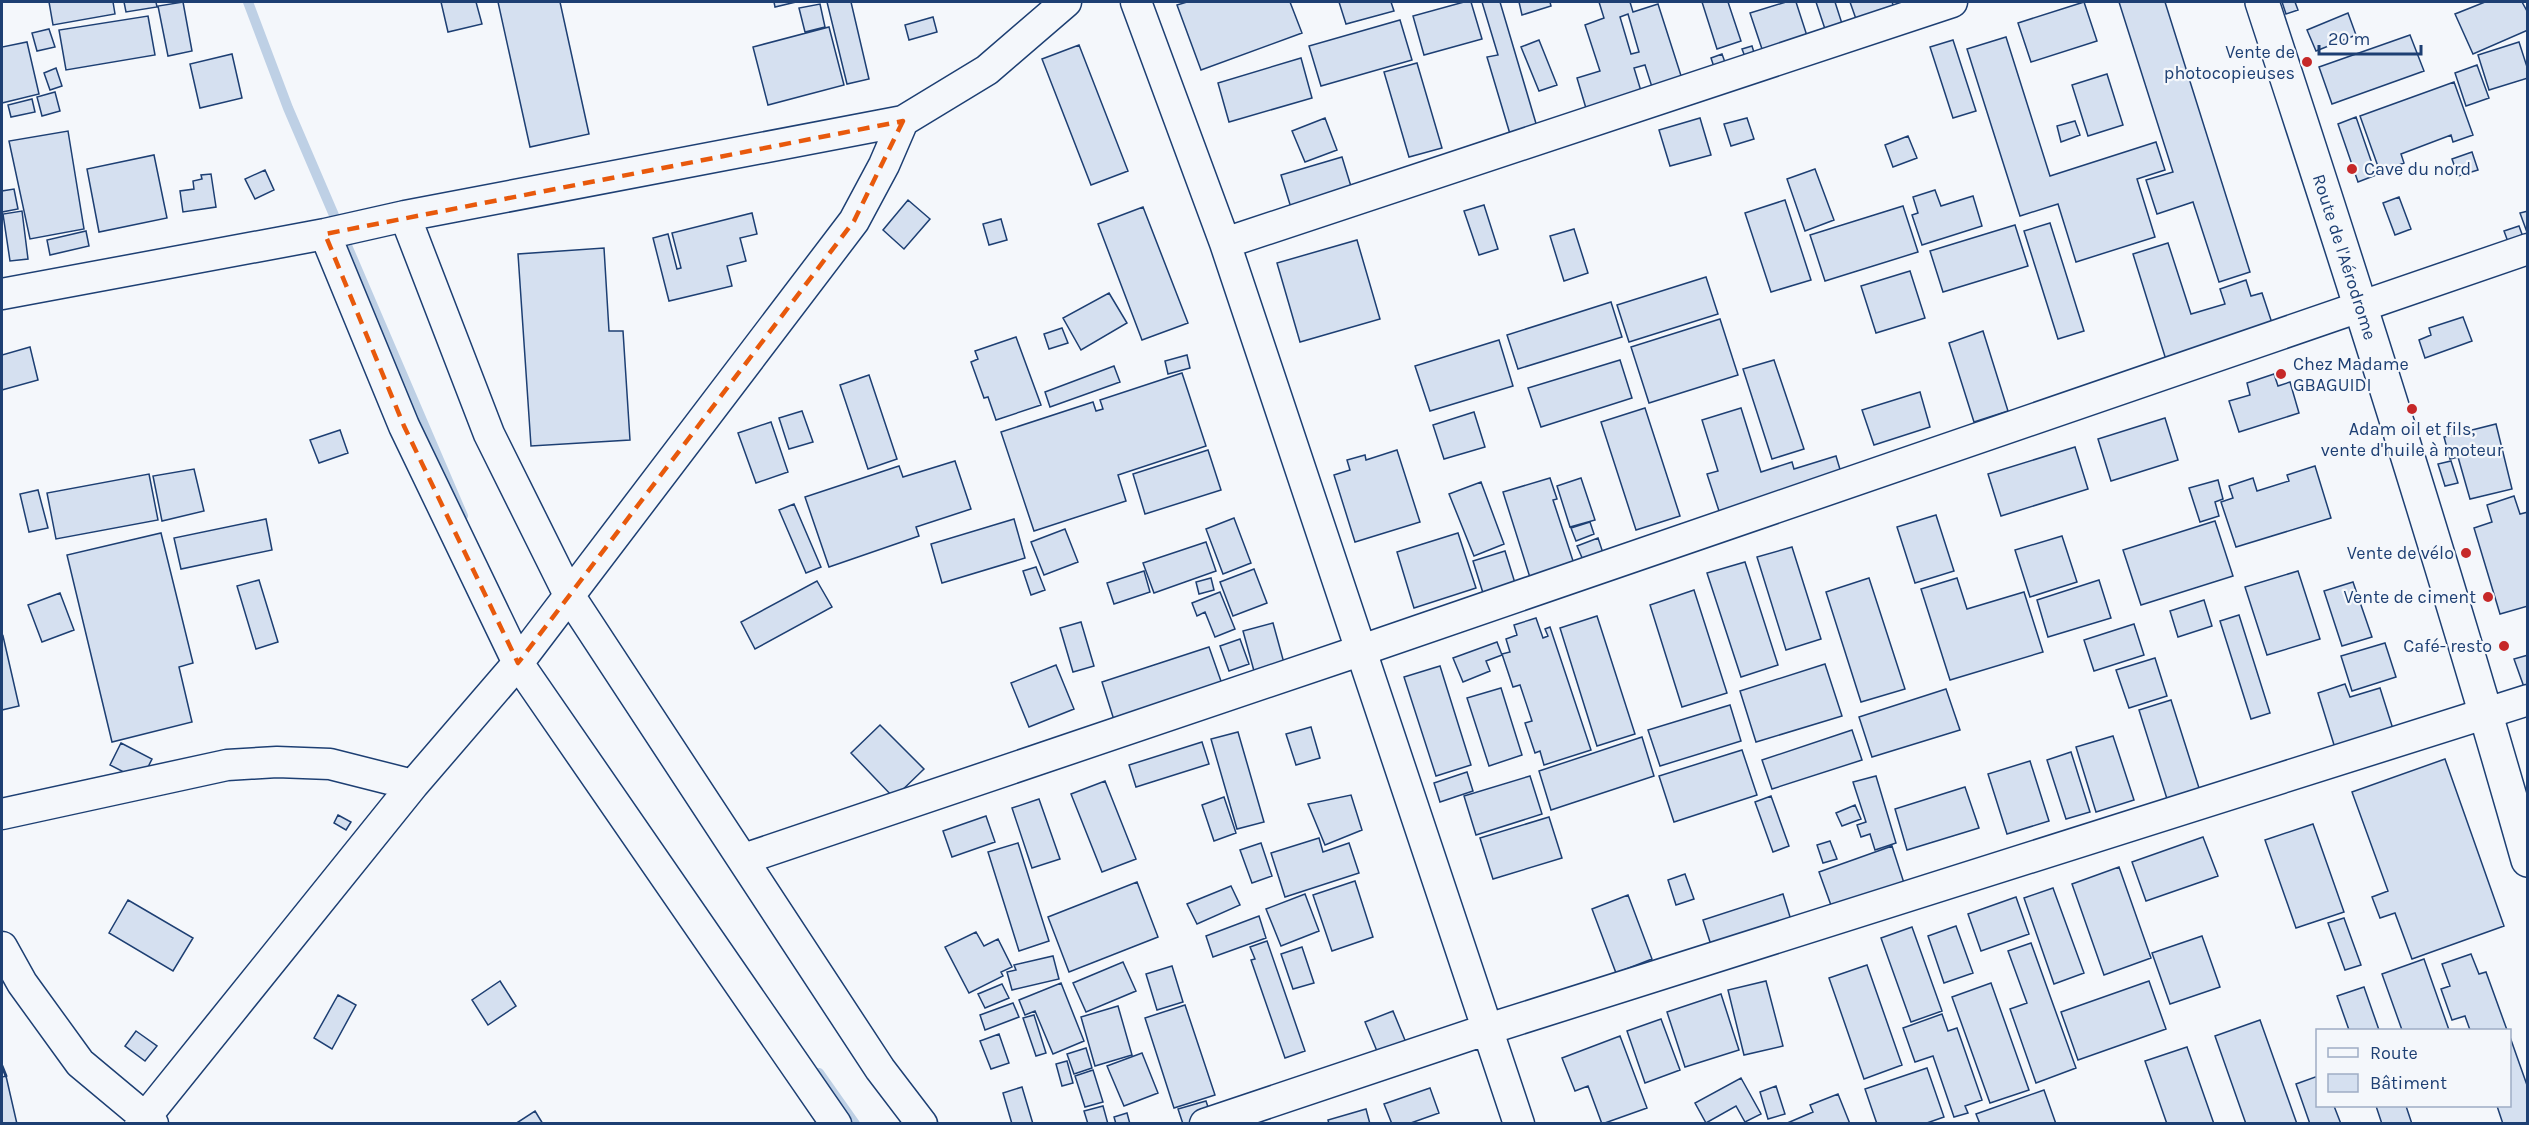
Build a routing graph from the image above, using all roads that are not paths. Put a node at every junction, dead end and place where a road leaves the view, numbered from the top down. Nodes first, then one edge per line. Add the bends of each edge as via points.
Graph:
1 (1066, 2) edge
2 (1136, 2) edge
3 (1952, 2) edge
4 (2262, 2) edge
5 (903, 120) junction
6 (405, 216) junction
7 (325, 234) junction
8 (1225, 243) junction
9 (2528, 249) edge
10 (2, 294) edge
11 (2361, 307) junction
12 (569, 595) junction
13 (1359, 651) junction
14 (518, 663) junction
15 (2528, 700) edge
16 (2486, 713) junction
17 (413, 785) junction
18 (2, 814) edge
19 (744, 859) junction
20 (2528, 860) edge
21 (2, 947) edge
22 (1488, 1029) junction
23 (146, 1121) edge
24 (836, 1124) edge
25 (922, 1124) edge
26 (1205, 1124) edge
27 (1519, 1124) edge

1 - 5 street via 987,70
2 - 8 street
3 - 8 street
4 - 11 street, Route de l'Aérodrome
5 - 6 street
5 - 12 street via 854,221
6 - 7 street
6 - 12 street via 489,434
7 - 10 street
7 - 14 street via 404,426
8 - 13 street
9 - 11 street
11 - 13 street
11 - 16 street, Route de l'Aérodrome
12 - 14 street
12 - 19 street
13 - 19 street
13 - 22 street
14 - 17 street
14 - 24 street
15 - 16 street
16 - 20 street, Route de l'Aérodrome
16 - 22 street
17 - 18 street via 330,764 227,765
17 - 23 street
19 - 25 street via 880,1069
21 - 23 street via 22,983 80,1063
22 - 26 street
22 - 27 street

